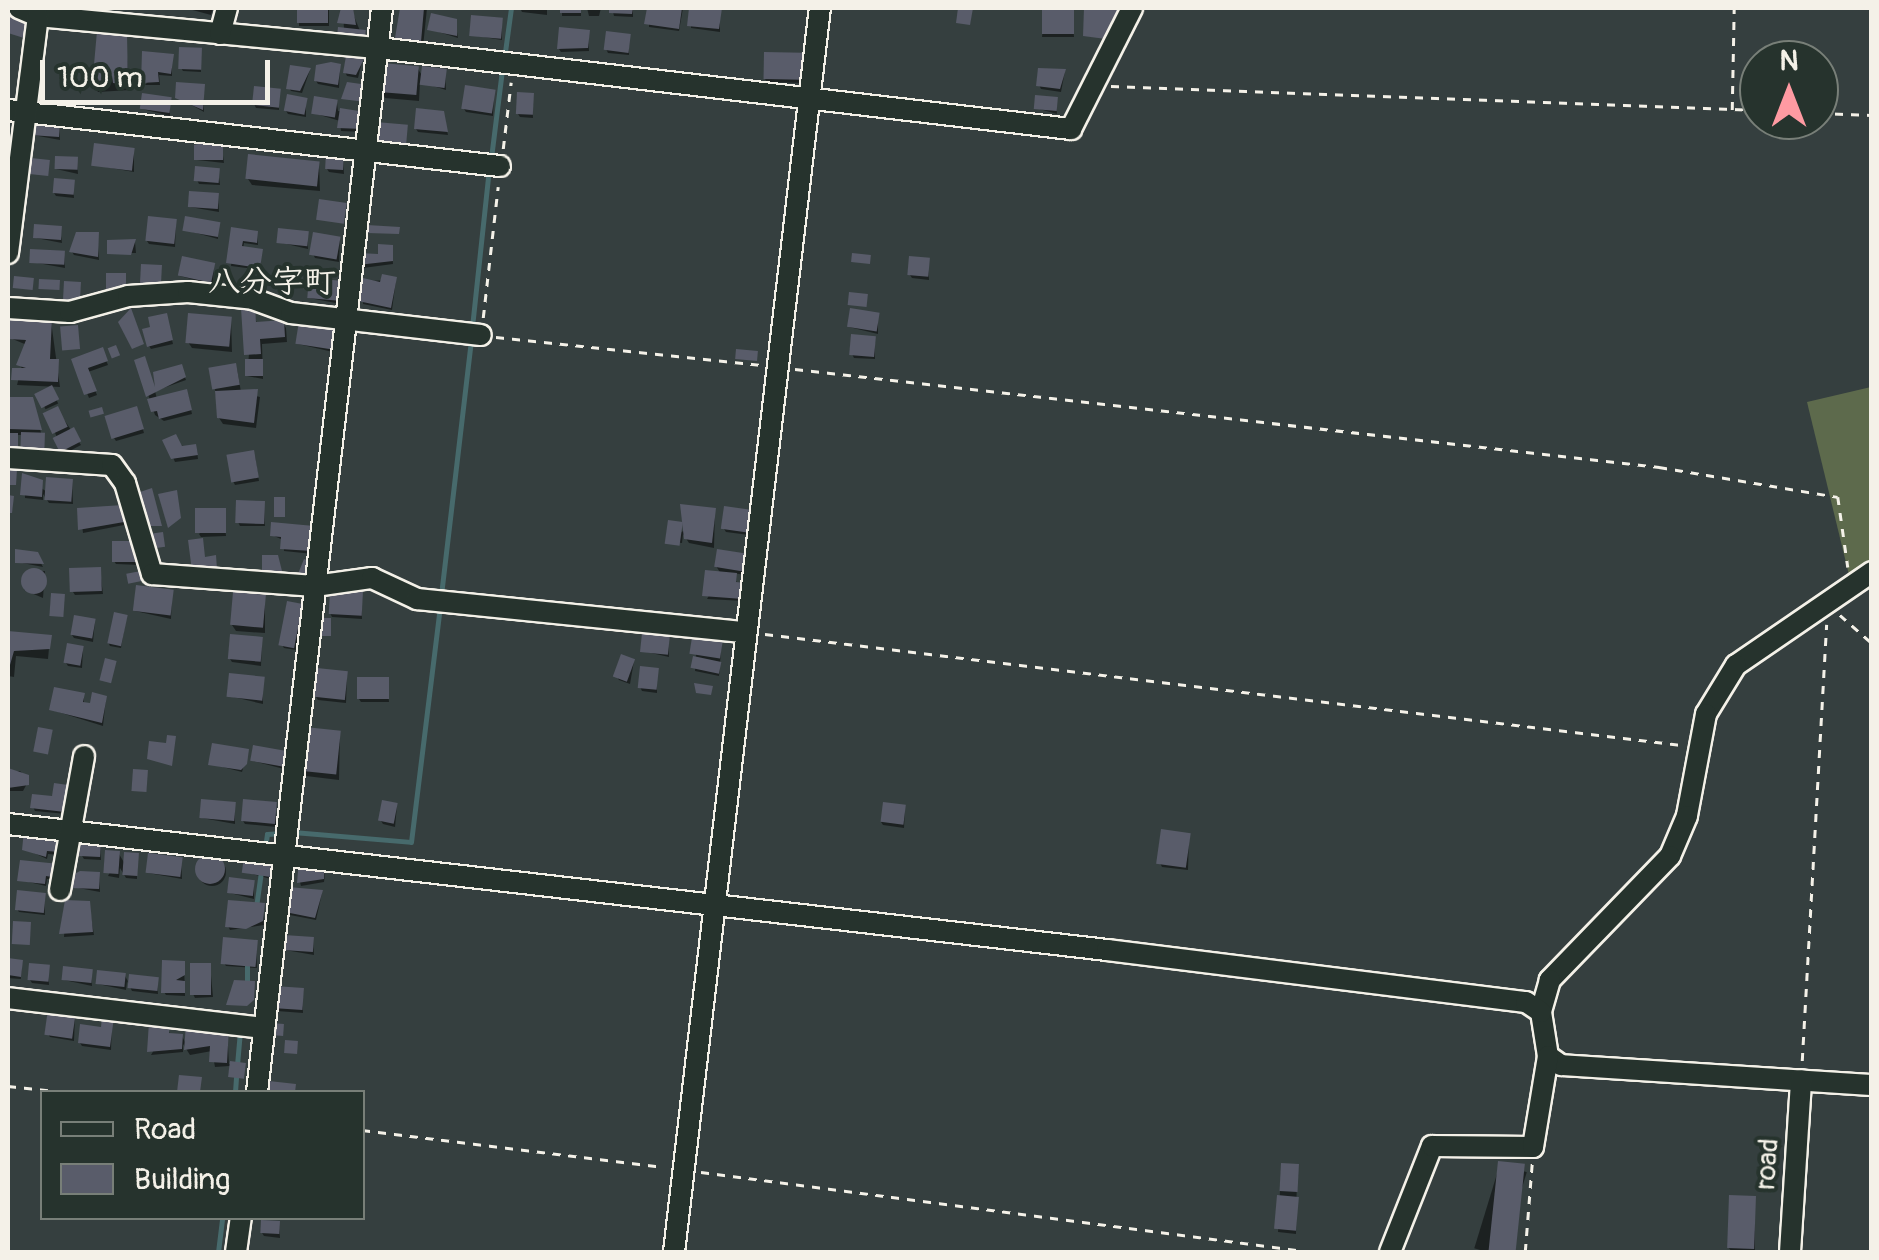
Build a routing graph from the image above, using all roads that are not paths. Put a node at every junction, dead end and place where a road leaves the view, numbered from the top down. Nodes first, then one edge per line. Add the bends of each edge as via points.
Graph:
1 (227, 8) edge
2 (382, 8) edge
3 (820, 8) edge
4 (1132, 8) edge
5 (29, 12) edge
6 (101, 15) edge
7 (220, 34) junction
8 (378, 48) junction
9 (808, 99) junction
10 (16, 111) edge
11 (366, 150) junction
12 (500, 166) road end
13 (8, 253) edge
14 (8, 308) edge
15 (346, 317) junction
16 (481, 335) road end
17 (8, 458) edge
18 (1872, 572) edge
19 (315, 586) junction
20 (744, 632) junction
21 (84, 756) dead end
22 (8, 824) edge
23 (68, 831) junction
24 (284, 854) junction
25 (60, 890) dead end
26 (714, 904) junction
27 (8, 998) edge
28 (1541, 1012) junction
29 (249, 1026) junction
30 (1548, 1056) junction
31 (1801, 1080) junction
32 (1872, 1085) edge
33 (256, 1090) edge
34 (241, 1220) edge
35 (236, 1252) edge
36 (674, 1252) edge
37 (1390, 1252) edge
38 (1790, 1252) edge

1 - 7 street
2 - 8 street
3 - 9 street
4 - 9 street via 1072,129
5 - 6 street
5 - 10 street
6 - 7 street
7 - 8 street
8 - 9 street
8 - 11 street
9 - 20 street
10 - 11 street
10 - 13 street
11 - 12 street
11 - 15 street
14 - 15 street via 70,312 128,296 188,292
15 - 16 street
15 - 19 street
17 - 19 street via 112,465 125,482 152,574
18 - 28 street via 1736,665 1706,714 1687,816 1670,856 1550,980
19 - 20 street via 372,578 417,599
19 - 24 street
20 - 26 street
21 - 23 street
22 - 23 street
23 - 24 street
23 - 25 street
24 - 26 street
24 - 29 street
26 - 28 street via 1507,1000
26 - 36 street
27 - 29 street
28 - 30 street
29 - 33 street
30 - 31 street via 1561,1065
30 - 37 street via 1533,1147 1432,1146
31 - 32 street
31 - 38 street, road
34 - 35 street

